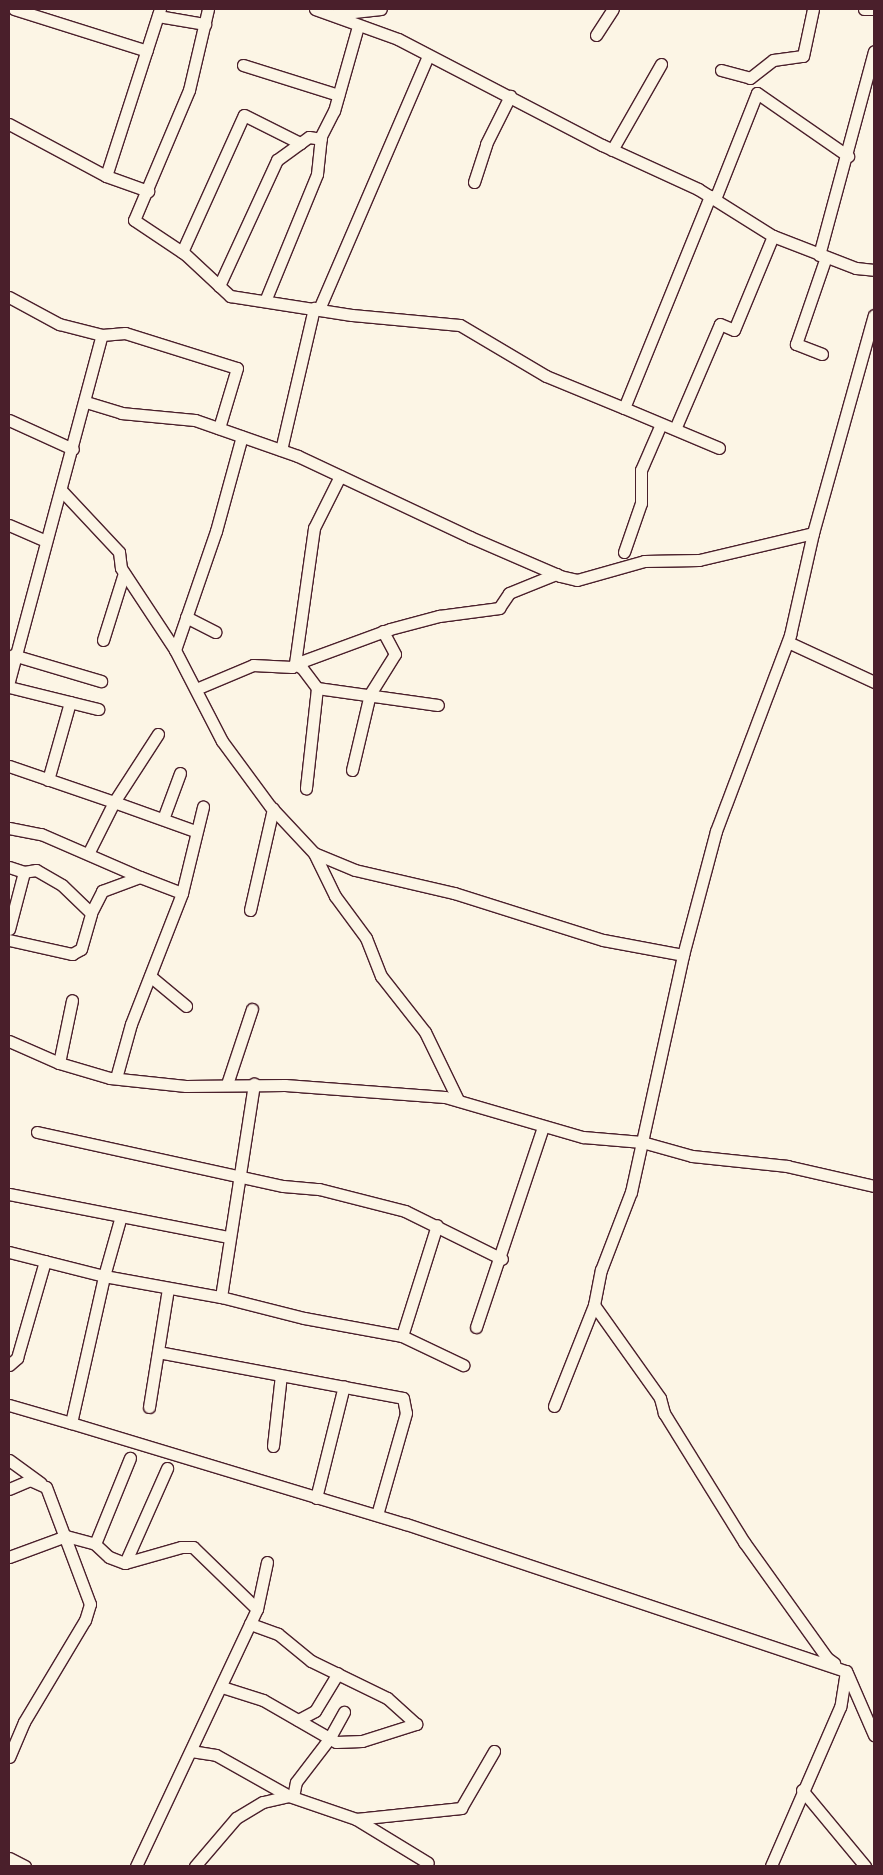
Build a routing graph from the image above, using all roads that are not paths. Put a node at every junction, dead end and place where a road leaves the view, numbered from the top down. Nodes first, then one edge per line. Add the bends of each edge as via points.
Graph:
1 (14, 9) edge
2 (208, 9) edge
3 (315, 9) edge
4 (381, 9) edge
5 (613, 9) edge
6 (813, 9) edge
7 (864, 9) edge
8 (873, 9) edge
9 (43, 12) edge
10 (159, 12) edge
11 (332, 14) junction
12 (205, 24) junction
13 (358, 26) junction
14 (596, 35) dead end
15 (147, 51) junction
16 (874, 51) edge
17 (428, 56) junction
18 (661, 64) dead end
19 (243, 65) dead end
20 (721, 70) dead end
21 (338, 95) junction
22 (510, 96) junction
23 (9, 124) edge
24 (321, 139) junction
25 (300, 143) junction
26 (612, 150) junction
27 (848, 156) junction
28 (106, 176) junction
29 (474, 182) dead end
30 (148, 192) junction
31 (713, 198) junction
32 (773, 236) junction
33 (182, 252) junction
34 (823, 256) junction
35 (874, 270) edge
36 (219, 286) junction
37 (9, 297) edge
38 (265, 301) junction
39 (317, 308) junction
40 (874, 315) edge
41 (102, 335) junction
42 (822, 354) dead end
43 (86, 402) junction
44 (624, 408) junction
45 (9, 420) edge
46 (661, 424) junction
47 (219, 428) junction
48 (674, 429) junction
49 (242, 436) junction
50 (719, 448) dead end
51 (72, 449) junction
52 (281, 450) junction
53 (340, 476) junction
54 (61, 490) junction
55 (9, 525) edge
56 (813, 533) junction
57 (46, 541) junction
58 (624, 552) dead end
59 (124, 574) junction
60 (556, 574) junction
61 (186, 617) junction
62 (384, 631) junction
63 (215, 632) dead end
64 (13, 635) edge
65 (103, 640) dead end
66 (788, 642) junction
67 (175, 650) junction
68 (13, 654) junction
69 (295, 664) junction
70 (9, 681) edge
71 (101, 681) dead end
72 (874, 682) edge
73 (9, 687) edge
74 (317, 688) junction
75 (196, 689) junction
76 (369, 695) junction
77 (70, 702) junction
78 (438, 705) dead end
79 (98, 709) dead end
80 (158, 734) dead end
81 (9, 766) edge
82 (352, 770) dead end
83 (180, 773) dead end
84 (48, 780) junction
85 (306, 788) dead end
86 (114, 802) junction
87 (203, 807) dead end
88 (273, 809) junction
89 (163, 819) junction
90 (9, 828) edge
91 (195, 831) junction
92 (314, 852) junction
93 (88, 854) junction
94 (9, 867) edge
95 (24, 872) junction
96 (140, 877) junction
97 (182, 894) junction
98 (250, 910) dead end
99 (91, 914) junction
100 (9, 929) edge
101 (9, 940) edge
102 (683, 955) junction
103 (150, 976) junction
104 (72, 1000) dead end
105 (186, 1006) dead end
106 (252, 1009) dead end
107 (9, 1041) edge
108 (59, 1064) junction
109 (116, 1078) junction
110 (227, 1084) junction
111 (254, 1084) junction
112 (458, 1100) junction
113 (543, 1127) junction
114 (36, 1132) dead end
115 (642, 1142) junction
116 (242, 1174) junction
117 (874, 1186) edge
118 (9, 1194) edge
119 (121, 1216) junction
120 (437, 1225) junction
121 (230, 1237) junction
122 (9, 1252) edge
123 (502, 1259) junction
124 (45, 1261) junction
125 (104, 1276) junction
126 (168, 1289) junction
127 (221, 1297) junction
128 (594, 1305) junction
129 (476, 1327) dead end
130 (402, 1336) junction
131 (158, 1352) junction
132 (9, 1365) edge
133 (463, 1365) dead end
134 (281, 1375) junction
135 (344, 1386) junction
136 (9, 1405) edge
137 (554, 1406) dead end
138 (149, 1407) dead end
139 (72, 1423) junction
140 (273, 1446) dead end
141 (130, 1458) dead end
142 (9, 1460) edge
143 (167, 1468) dead end
144 (46, 1487) junction
145 (9, 1489) edge
146 (316, 1498) junction
147 (377, 1516) junction
148 (66, 1536) junction
149 (95, 1544) junction
150 (9, 1546) edge
151 (24, 1550) junction
152 (9, 1557) edge
153 (125, 1562) junction
154 (267, 1562) dead end
155 (257, 1609) junction
156 (250, 1624) junction
157 (846, 1671) junction
158 (338, 1673) junction
159 (222, 1687) junction
160 (344, 1712) dead end
161 (298, 1720) junction
162 (874, 1735) edge
163 (329, 1739) junction
164 (191, 1751) junction
165 (494, 1751) dead end
166 (9, 1757) edge
167 (802, 1790) junction
168 (291, 1797) junction
169 (356, 1819) junction
170 (9, 1858) edge
171 (428, 1863) dead end
172 (25, 1866) edge
173 (136, 1866) edge
174 (195, 1866) edge
175 (771, 1866) edge
176 (865, 1866) edge

1 - 9 street via 31,16
2 - 12 street
3 - 11 street
4 - 11 street
5 - 14 street
6 - 20 street via 803,56 773,60 750,78
7 - 8 street
9 - 15 street
10 - 12 street
10 - 15 street
11 - 13 street
12 - 30 street via 189,90
13 - 17 street via 398,39
13 - 21 street
15 - 28 street
16 - 27 street
17 - 22 street
17 - 39 street
18 - 26 street
19 - 21 street
21 - 24 street
22 - 26 street
22 - 29 street via 486,144
23 - 28 street
24 - 25 street via 309,137
24 - 38 street via 317,174
25 - 33 street via 244,115
25 - 36 street via 277,160
26 - 31 street
27 - 31 street via 757,93
27 - 34 street
28 - 30 street
30 - 33 street via 134,220
31 - 32 street
31 - 44 street
32 - 34 street
32 - 48 street via 734,330 720,324
33 - 36 street
34 - 35 street via 856,268
34 - 42 street via 796,344
36 - 38 street via 230,296
37 - 41 street via 59,324
38 - 39 street
39 - 44 street via 352,316 460,325 546,376
39 - 52 street
40 - 56 street
41 - 43 street
41 - 47 street via 125,333 237,368
43 - 47 street via 121,413 169,416
43 - 51 street
44 - 46 street
45 - 51 street
46 - 48 street
46 - 58 street via 641,470 642,503
47 - 49 street
48 - 50 street
49 - 52 street
49 - 61 street via 216,531
51 - 54 street
52 - 53 street
53 - 60 street
53 - 69 street via 314,528
54 - 57 street
54 - 59 street via 119,552
55 - 57 street
56 - 60 street via 699,560 644,561 577,580
56 - 66 street
57 - 64 street
59 - 65 street
59 - 67 street
60 - 62 street via 508,593 499,608 439,616
61 - 63 street
61 - 67 street
62 - 69 street
62 - 76 street via 395,654
64 - 68 street
66 - 72 street
66 - 102 street via 716,831
67 - 75 street
68 - 70 street
68 - 71 street
69 - 74 street
69 - 75 street via 292,667 253,665
73 - 77 street
74 - 76 street
74 - 85 street
75 - 88 street via 222,741
76 - 78 street
76 - 82 street
77 - 79 street
77 - 84 street
80 - 86 street
81 - 84 street
83 - 89 street
84 - 86 street
86 - 89 street
86 - 93 street
87 - 91 street
88 - 92 street
88 - 98 street
89 - 91 street
90 - 93 street via 42,834
91 - 97 street
92 - 102 street via 355,870 454,893 602,940
92 - 112 street via 335,896 366,938 381,976 425,1032
93 - 96 street
94 - 95 street
95 - 99 street via 36,870 62,886
95 - 100 street
96 - 97 street
96 - 99 street via 102,891
97 - 103 street
99 - 101 street via 81,950 72,954
102 - 115 street
103 - 105 street
103 - 109 street
104 - 108 street
106 - 110 street
107 - 108 street
108 - 109 street
109 - 110 street via 186,1086
110 - 111 street
111 - 112 street via 404,1092
111 - 116 street
112 - 113 street
113 - 115 street via 606,1141
113 - 123 street
114 - 116 street
115 - 117 street via 692,1156 787,1166
115 - 128 street via 631,1192 601,1270
116 - 120 street via 283,1186 354,1197 418,1215
116 - 121 street
118 - 119 street
119 - 121 street
119 - 125 street
120 - 123 street
120 - 130 street
121 - 127 street
122 - 124 street
123 - 129 street
124 - 125 street
124 - 132 street via 18,1358
125 - 126 street
125 - 139 street
126 - 127 street
126 - 131 street
127 - 130 street via 304,1318
128 - 137 street
128 - 157 street via 660,1398 664,1413 744,1542 827,1658
130 - 133 street
131 - 134 street
131 - 138 street
134 - 135 street
134 - 140 street
135 - 146 street
135 - 147 street via 407,1401
136 - 139 street
139 - 146 street
141 - 149 street
142 - 144 street
143 - 153 street
144 - 145 street via 30,1480
144 - 148 street
146 - 147 street
147 - 157 street
148 - 149 street
148 - 151 street
148 - 166 street via 86,1592 89,1611 24,1722
149 - 153 street via 108,1557
150 - 151 street
151 - 152 street
153 - 155 street via 181,1547 193,1547
154 - 155 street
155 - 156 street
156 - 158 street via 278,1634 312,1661
156 - 159 street
157 - 162 street
157 - 167 street via 840,1707
158 - 161 street via 315,1711
158 - 163 street via 387,1698 416,1724 354,1743
159 - 161 street via 262,1700
159 - 164 street
160 - 163 street
161 - 163 street
163 - 168 street via 296,1782
164 - 168 street via 216,1755
164 - 173 street
165 - 169 street via 462,1808
167 - 175 street
167 - 176 street
168 - 169 street
168 - 174 street via 263,1802 236,1818
169 - 171 street
170 - 172 street

